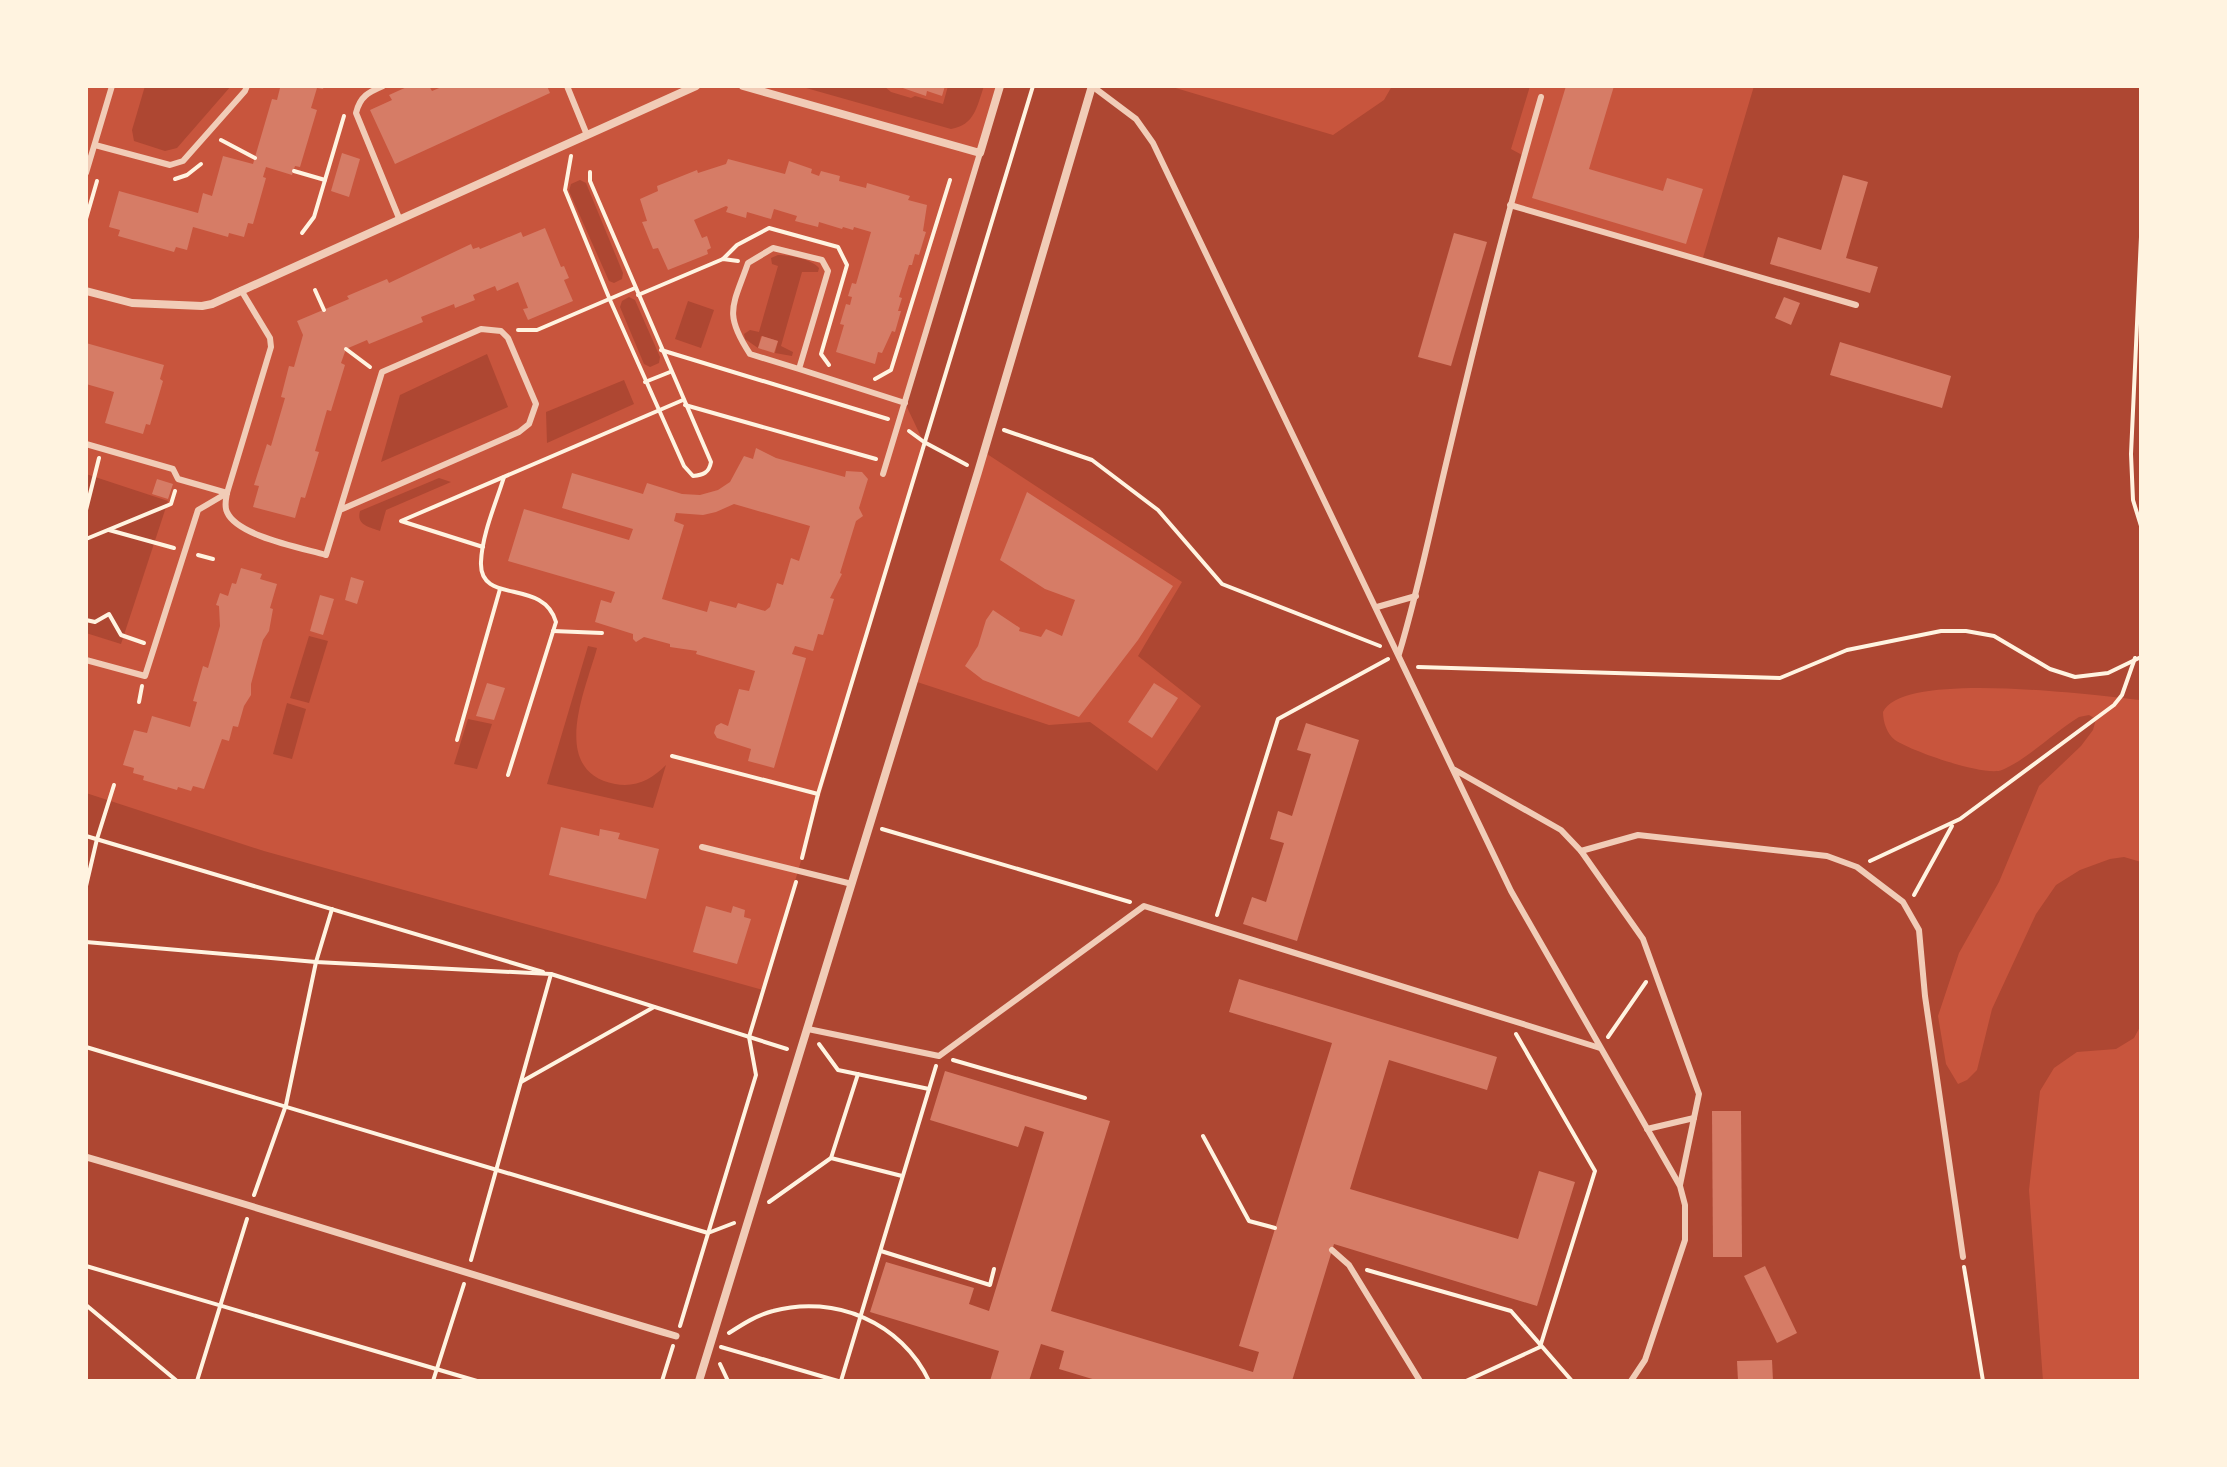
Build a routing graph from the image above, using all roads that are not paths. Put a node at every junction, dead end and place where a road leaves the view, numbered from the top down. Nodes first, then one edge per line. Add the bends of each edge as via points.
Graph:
1 (112, 86) edge
2 (247, 86) edge
3 (383, 86) edge
4 (567, 86) edge
5 (696, 86) edge
6 (743, 86) edge
7 (1000, 86) edge
8 (1092, 86) edge
9 (1541, 97) dead end
10 (587, 135) junction
11 (95, 145) junction
12 (980, 153) junction
13 (86, 173) edge
14 (1510, 205) junction
15 (399, 218) junction
16 (241, 290) junction
17 (86, 291) edge
18 (1856, 305) dead end
19 (799, 369) junction
20 (905, 403) junction
21 (86, 444) edge
22 (883, 474) dead end
23 (227, 493) junction
24 (340, 510) junction
25 (1416, 596) junction
26 (1377, 607) junction
27 (1399, 654) junction
28 (86, 660) edge
29 (1455, 770) junction
30 (702, 847) dead end
31 (1581, 851) junction
32 (852, 884) junction
33 (808, 1029) junction
34 (1600, 1048) junction
35 (1694, 1118) junction
36 (1647, 1129) junction
37 (86, 1157) edge
38 (1680, 1186) junction
39 (1332, 1250) dead end
40 (1963, 1257) road end
41 (676, 1336) road end
42 (699, 1381) edge
43 (1420, 1381) edge
44 (1631, 1381) edge

1 - 11 lane
2 - 11 lane via 183,161 170,165
3 - 15 lane via 367,93 356,113
4 - 10 lane
5 - 10 street
6 - 12 street
7 - 12 street
8 - 26 lane via 1136,119 1153,143
8 - 32 street
9 - 14 lane
10 - 15 street
11 - 13 lane
12 - 20 lane
14 - 18 lane
14 - 25 lane
15 - 16 street
16 - 17 street via 202,306 132,303
16 - 23 lane via 271,347
19 - 19 lane via 828,271 822,260 773,248 748,263 732,308 734,330 750,354
19 - 20 lane
20 - 22 lane
21 - 23 lane via 173,469 178,479
23 - 24 lane via 228,515 242,529 326,555
23 - 28 lane via 198,510 145,676
24 - 24 lane via 529,424 536,404 501,331 481,329 382,372
25 - 26 lane
25 - 27 lane
26 - 27 lane
27 - 29 lane
29 - 31 lane via 1549,821
29 - 34 lane via 1511,891
30 - 32 lane
31 - 35 lane via 1635,927 1655,970 1699,1094
31 - 40 lane via 1638,835 1827,856 1857,867 1908,907 1920,935
32 - 33 street
33 - 34 lane via 939,1056 1144,906
33 - 42 street
34 - 36 lane
35 - 36 lane
35 - 38 lane
36 - 38 lane
37 - 41 street
38 - 44 lane via 1685,1240 1649,1350
39 - 43 lane via 1349,1265

